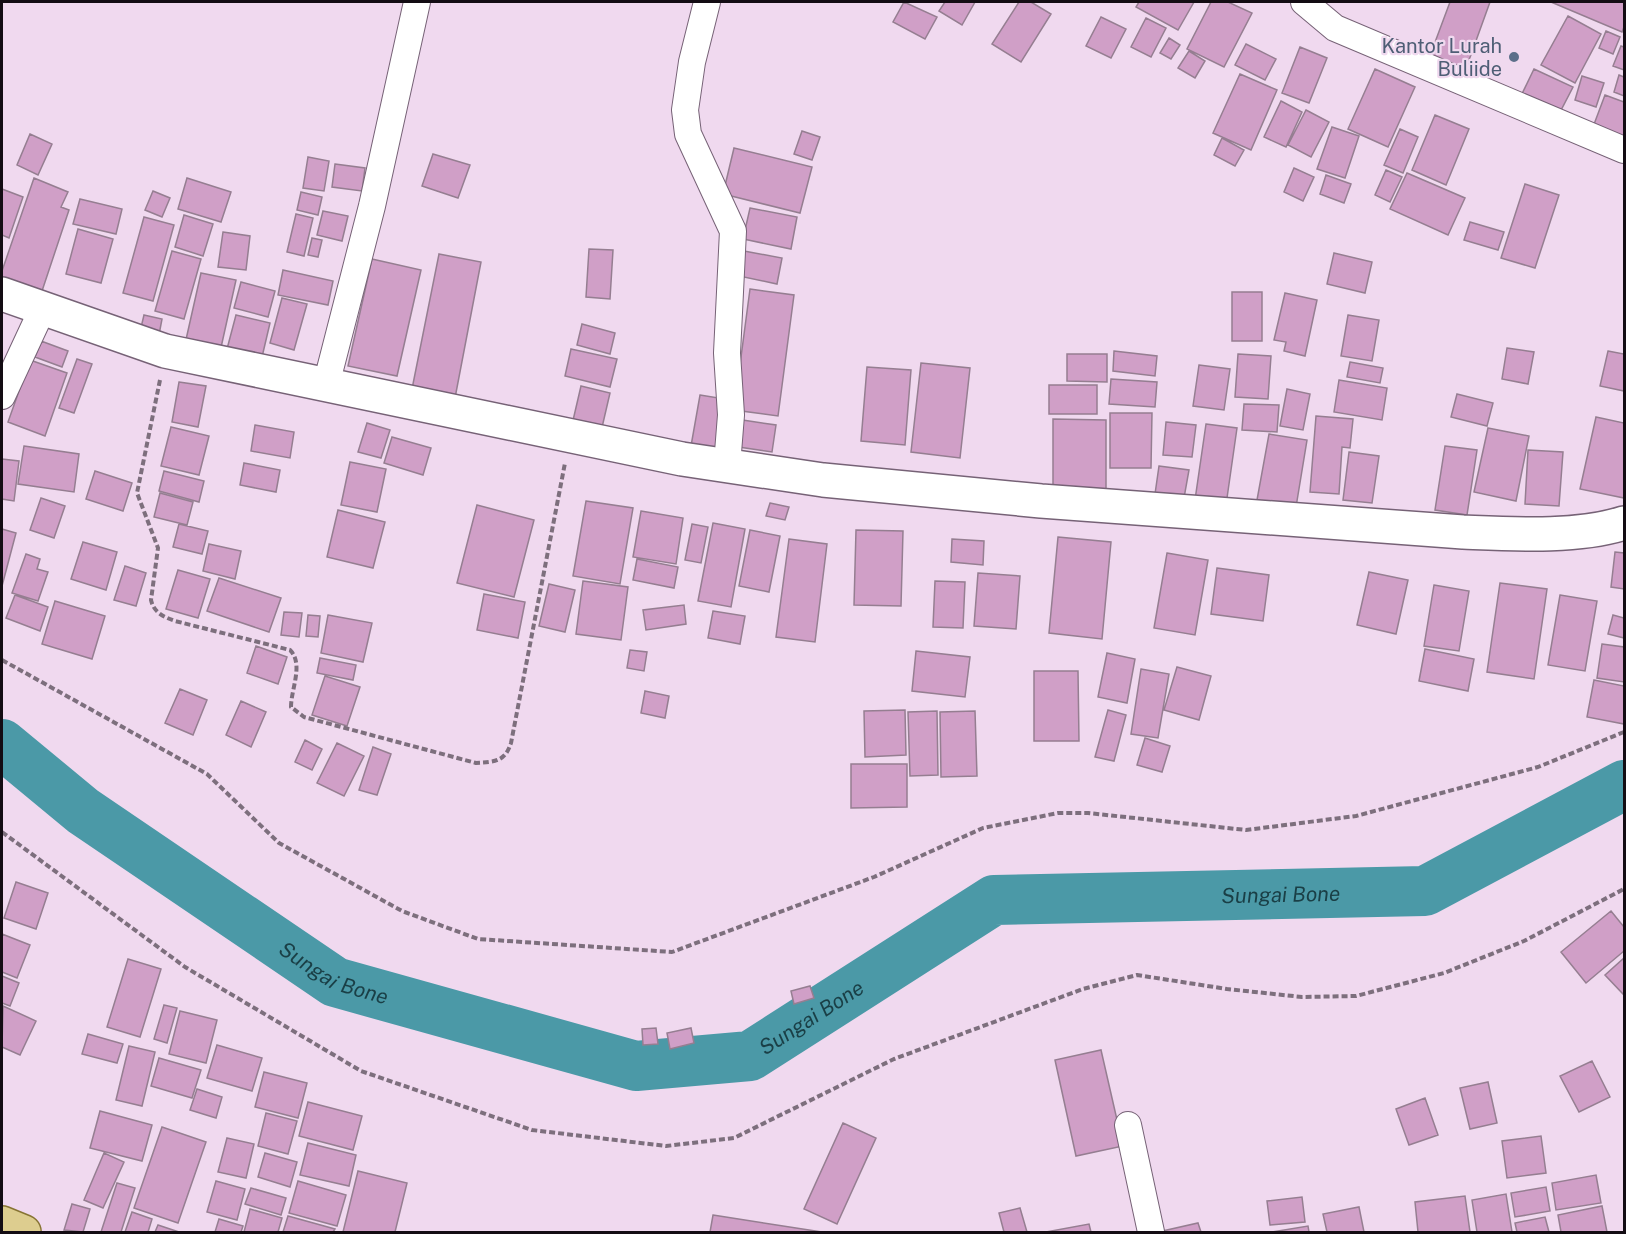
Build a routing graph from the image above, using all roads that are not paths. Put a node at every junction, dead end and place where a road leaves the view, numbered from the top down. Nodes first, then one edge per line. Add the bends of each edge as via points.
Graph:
1 (417, 2) edge
2 (707, 2) edge
3 (1304, 2) edge
4 (1624, 150) edge
5 (2, 294) edge
6 (42, 310) junction
7 (326, 385) junction
8 (2, 396) edge
9 (727, 465) junction
10 (1624, 523) edge
11 (1128, 1125) dead end
12 (2, 1222) edge
13 (24, 1233) edge
14 (1151, 1233) edge

1 - 7 street via 372,206
2 - 9 street via 685,111 688,134 733,231
3 - 4 street via 1335,28
5 - 6 street
6 - 7 street via 165,351
6 - 8 street
7 - 9 street
9 - 10 street via 823,480 1041,501 1463,532 1540,533
11 - 14 street
12 - 13 main road

